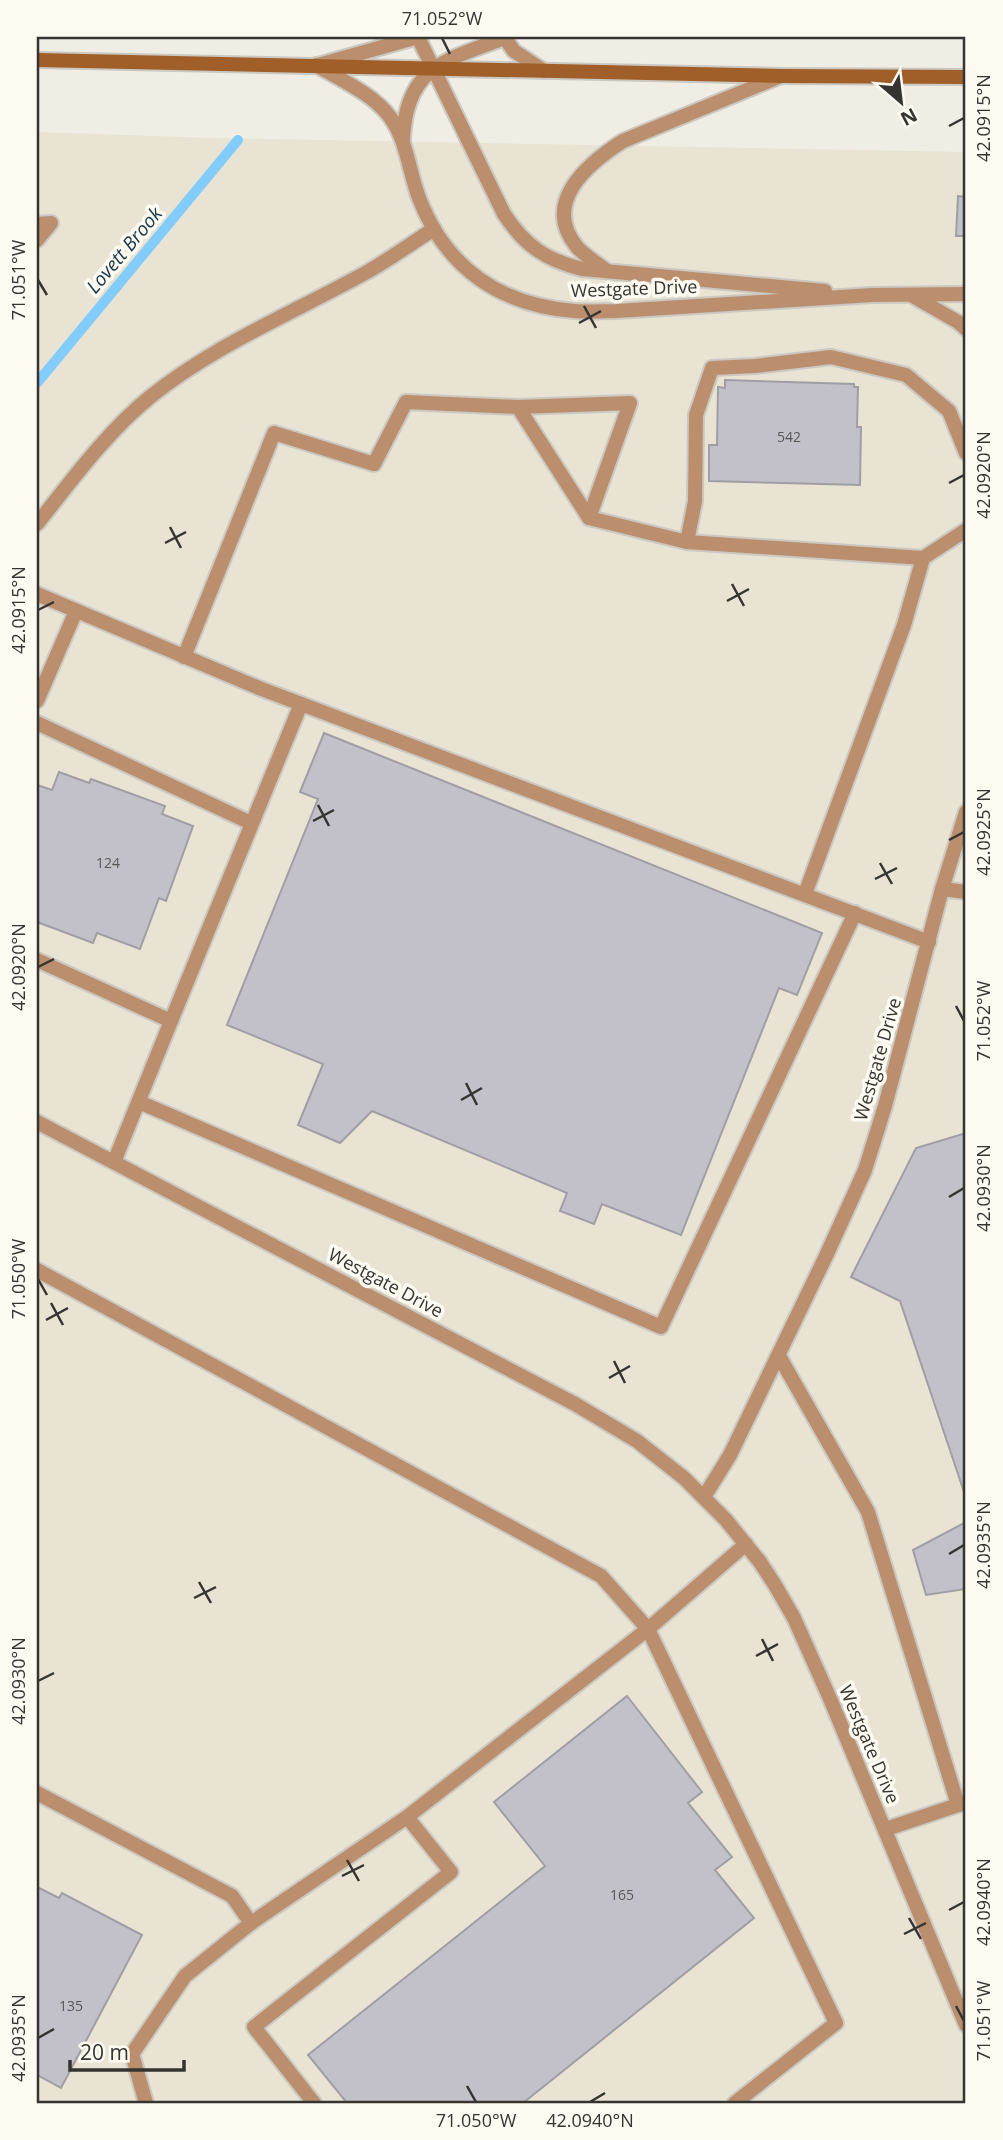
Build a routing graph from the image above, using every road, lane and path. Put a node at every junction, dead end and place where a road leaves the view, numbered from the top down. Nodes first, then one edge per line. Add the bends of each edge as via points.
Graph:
1 (418, 37) edge
2 (505, 37) edge
3 (37, 60) edge
4 (316, 65) junction
5 (433, 68) junction
6 (544, 71) junction
7 (782, 76) junction
8 (966, 77) edge
9 (403, 144) junction
10 (37, 224) edge
11 (434, 229) junction
12 (37, 240) edge
13 (608, 271) junction
14 (966, 294) edge
15 (872, 295) junction
16 (911, 295) junction
17 (966, 329) edge
18 (518, 407) junction
19 (966, 453) edge
20 (589, 518) junction
21 (37, 524) edge
22 (966, 530) edge
23 (687, 542) junction
24 (923, 558) junction
25 (37, 594) edge
26 (76, 611) junction
27 (184, 657) junction
28 (37, 701) edge
29 (301, 704) junction
30 (37, 723) edge
31 (966, 812) edge
32 (251, 822) junction
33 (942, 889) junction
34 (966, 892) edge
35 (804, 894) junction
36 (855, 913) junction
37 (929, 942) junction
38 (37, 960) edge
39 (171, 1021) junction
40 (139, 1102) junction
41 (37, 1122) edge
42 (114, 1162) junction
43 (37, 1270) edge
44 (779, 1356) junction
45 (704, 1497) junction
46 (746, 1544) junction
47 (648, 1629) junction
48 (37, 1793) edge
49 (962, 1804) edge
50 (407, 1817) junction
51 (886, 1829) junction
52 (251, 1923) junction
53 (966, 2025) edge
54 (146, 2103) edge
55 (314, 2103) edge
56 (735, 2103) edge

1 - 4 street
1 - 5 street, Westgate Drive
2 - 5 street
2 - 6 street via 521,57
3 - 4 main road
4 - 5 main road
4 - 9 street, Westgate Drive via 376,102 391,118
5 - 6 main road
5 - 9 street, Westgate Drive via 419,82 407,109
5 - 13 street, Westgate Drive via 497,202 521,238 560,263
6 - 7 main road
7 - 8 main road
7 - 13 street, Westgate Drive via 622,141 575,181 564,211 567,233 582,253
9 - 11 street, Westgate Drive
10 - 12 street via 51,223
11 - 15 street, Westgate Drive via 479,281 527,303 552,308 617,310
11 - 21 street via 174,379 119,426
13 - 15 street, Westgate Drive
14 - 16 street, Westgate Drive
15 - 16 street, Westgate Drive
16 - 17 street
18 - 20 street
18 - 20 street via 630,403
18 - 27 street via 406,402 374,464 274,433
19 - 23 street via 949,411 906,375 831,357 712,368 696,415 695,501
20 - 23 street
22 - 24 street
23 - 24 street
24 - 35 street via 904,625
25 - 26 street
26 - 27 street
26 - 28 street
27 - 29 street
29 - 32 street
29 - 35 street
30 - 32 street
31 - 33 street, Westgate Drive
32 - 39 street
33 - 34 street
33 - 37 street, Westgate Drive
35 - 36 street
36 - 37 street
36 - 40 street via 661,1327
37 - 44 street, Westgate Drive via 864,1170
38 - 39 street
39 - 40 street
40 - 42 street
41 - 42 street, Westgate Drive
42 - 45 street, Westgate Drive via 596,1416 663,1460
43 - 47 street via 601,1576
44 - 45 street, Westgate Drive
44 - 49 street via 868,1512
45 - 46 street, Westgate Drive
46 - 47 street
46 - 51 street, Westgate Drive via 794,1618
47 - 50 street
47 - 56 street via 836,2023
48 - 52 street via 232,1896
49 - 51 street
50 - 52 street
50 - 55 street via 451,1872 254,2027
51 - 53 street, Westgate Drive
52 - 54 street via 185,1976 132,2054

